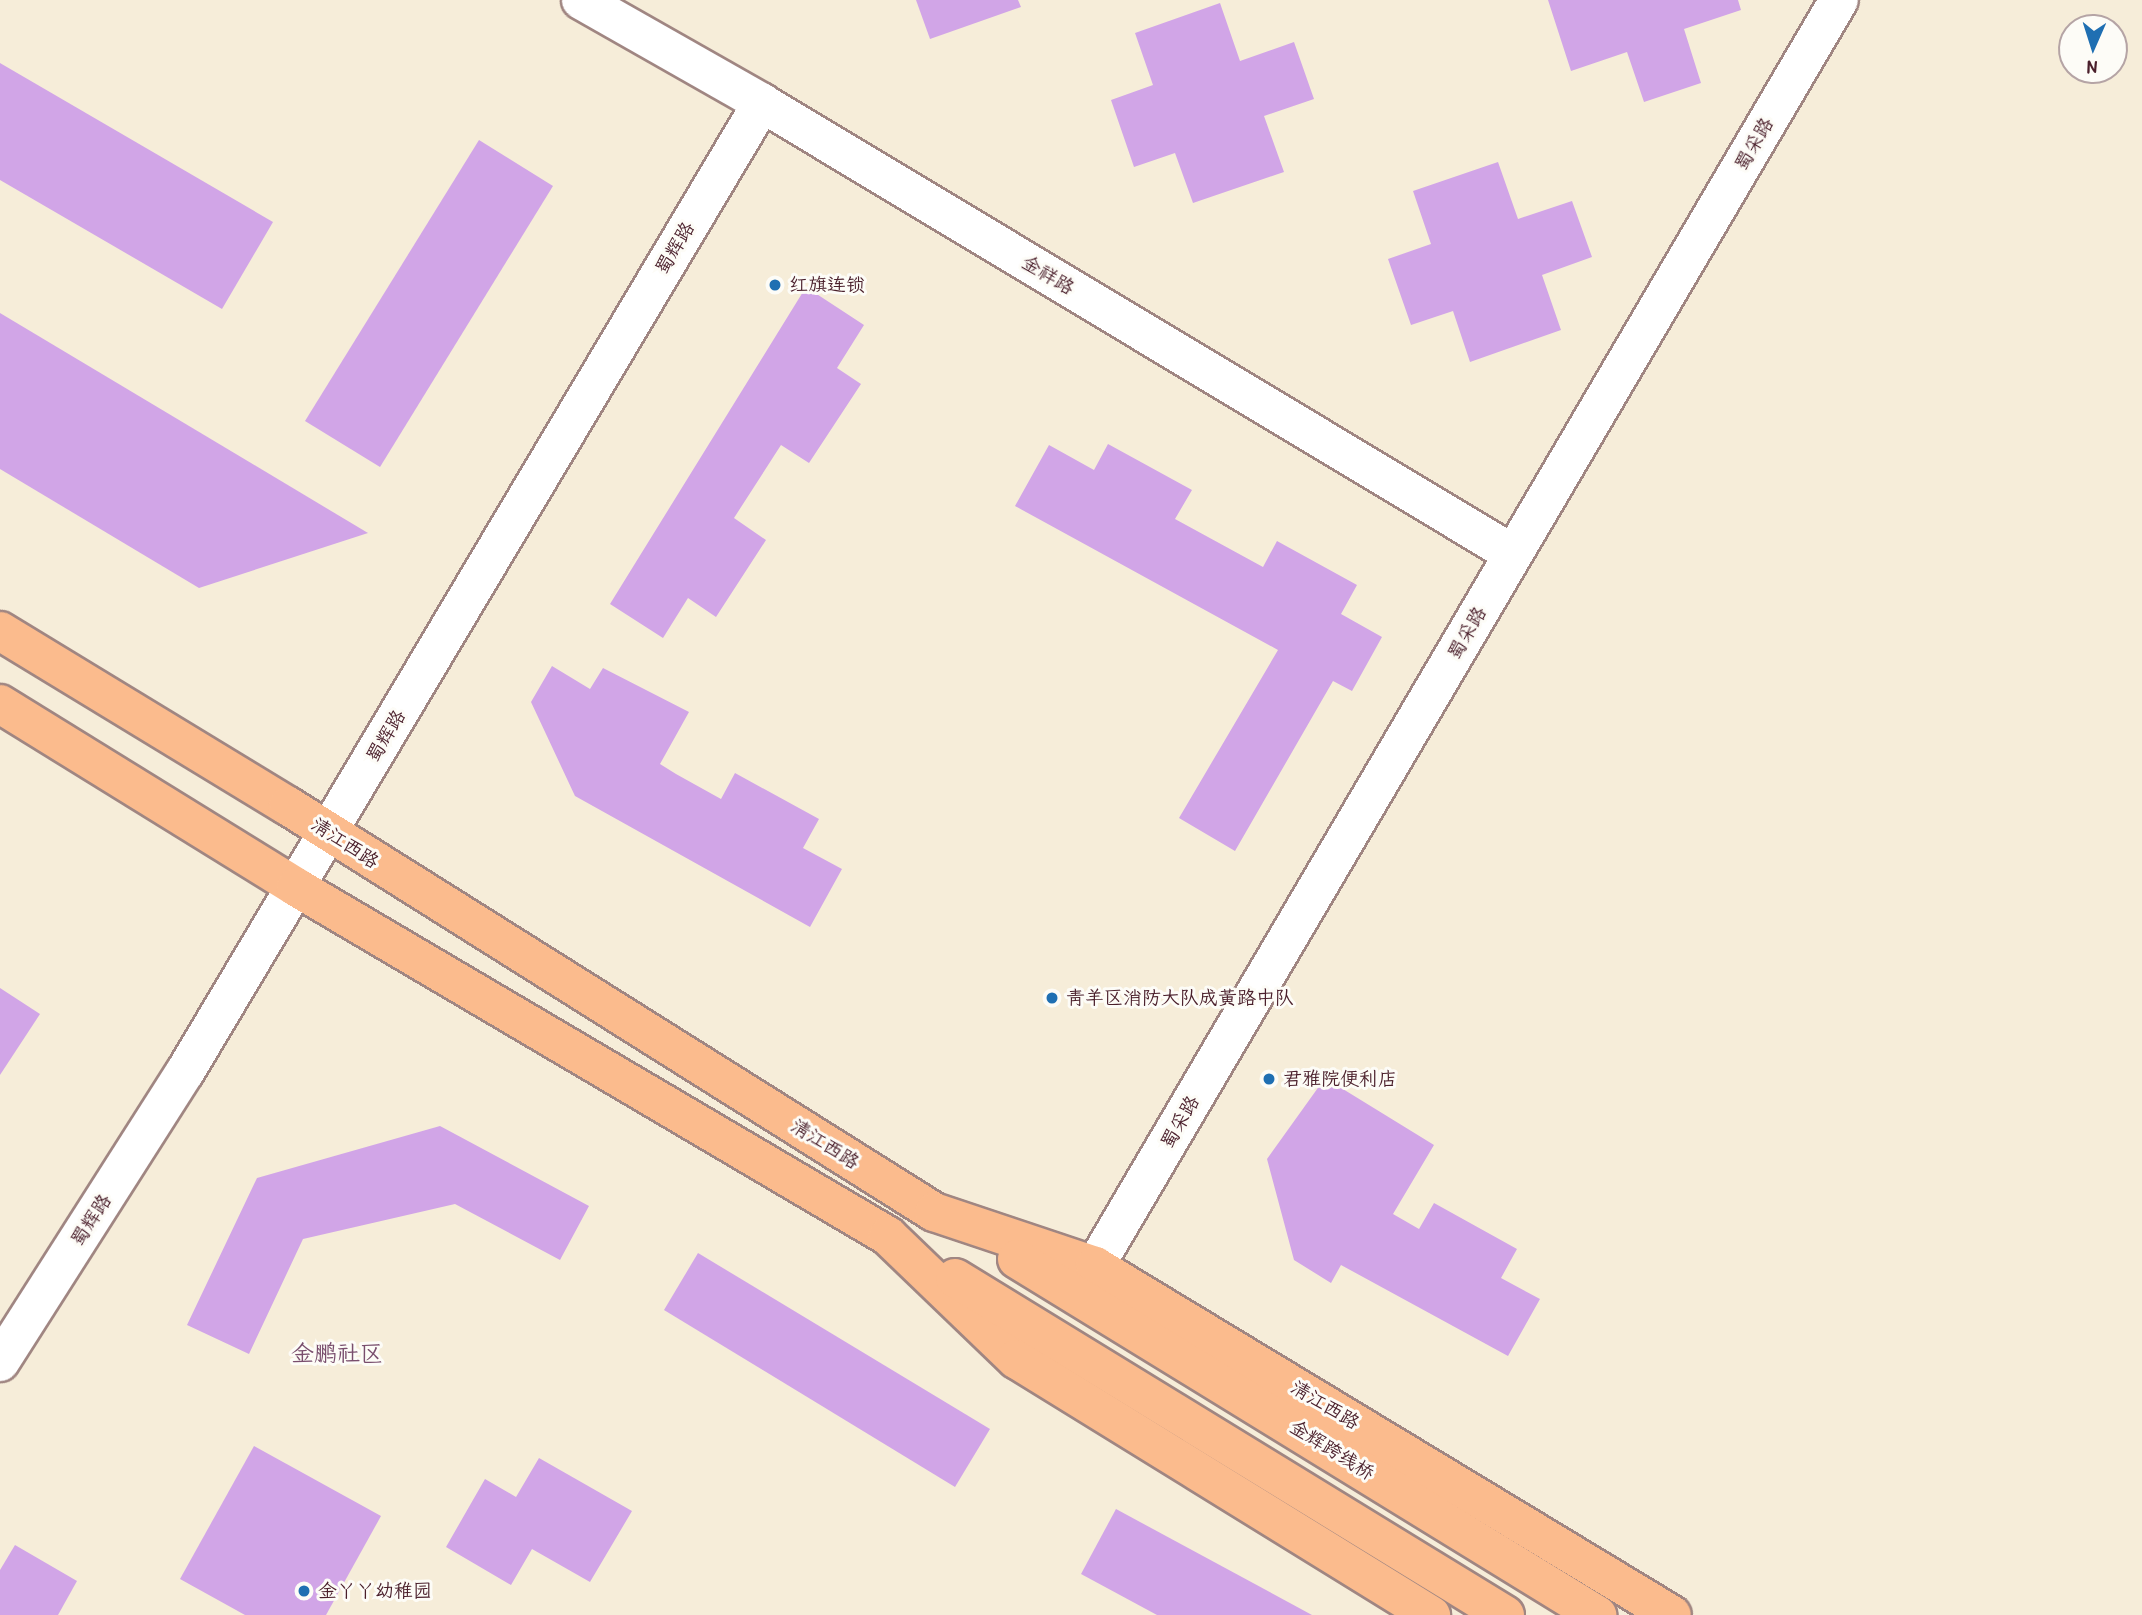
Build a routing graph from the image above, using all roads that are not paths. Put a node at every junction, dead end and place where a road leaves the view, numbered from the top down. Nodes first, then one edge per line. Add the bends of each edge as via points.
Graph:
1 (581, 0) edge
2 (1839, 0) edge
3 (762, 103) junction
4 (1513, 554) junction
5 (0, 631) edge
6 (0, 704) edge
7 (328, 834) junction
8 (296, 887) junction
9 (888, 1237) junction
10 (1081, 1276) junction
11 (0, 1362) edge
12 (1431, 1615) edge
13 (1505, 1615) edge
14 (1597, 1615) edge
15 (1672, 1615) edge

1 - 3 street, 金祥路
2 - 4 street, 蜀采路
3 - 4 street, 金祥路
3 - 7 street, 蜀辉路
4 - 10 street, 蜀采路
5 - 7 main road, 清江西路
6 - 8 main road
7 - 8 street, 蜀辉路
7 - 10 main road, 清江西路 via 934,1212
8 - 9 main road
8 - 11 street, 蜀辉路 via 186,1072
9 - 12 main road via 1016,1359
9 - 13 main road
10 - 14 main road, 金辉跨线桥
10 - 15 main road, 清江西路

